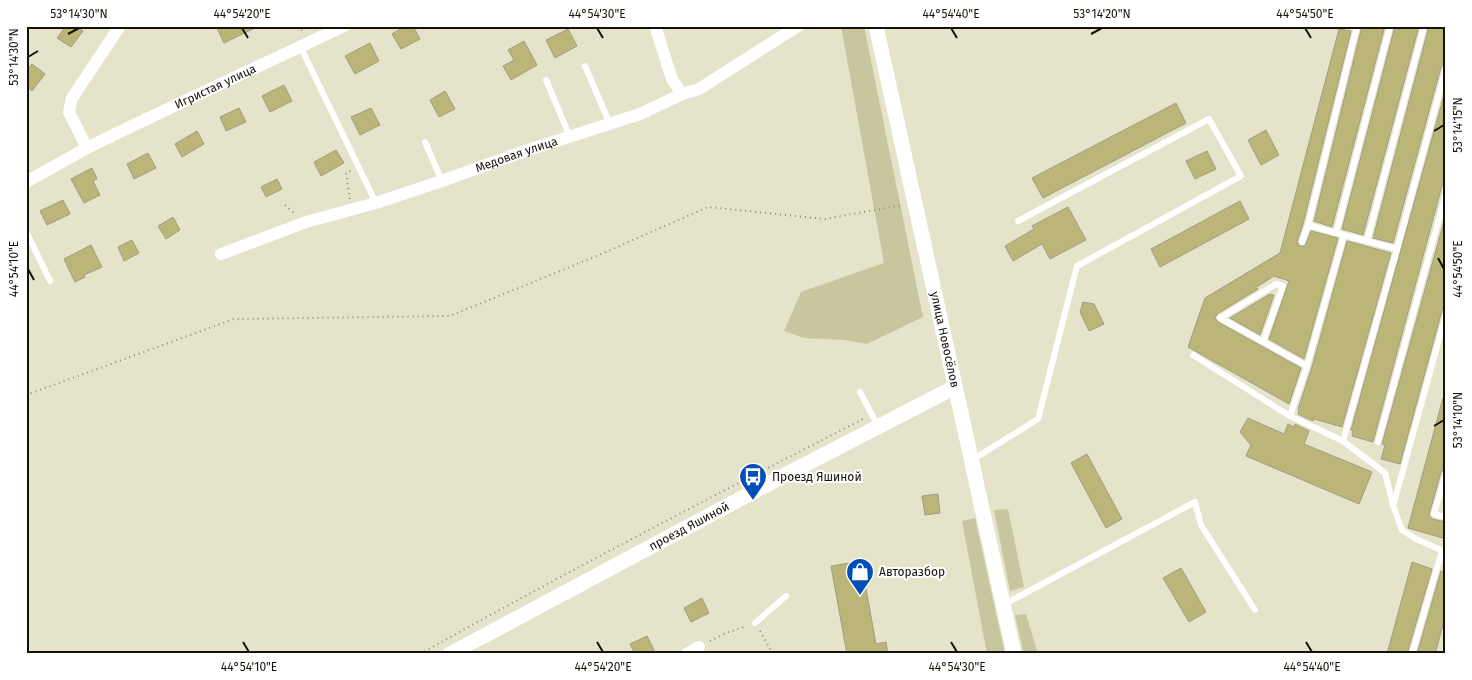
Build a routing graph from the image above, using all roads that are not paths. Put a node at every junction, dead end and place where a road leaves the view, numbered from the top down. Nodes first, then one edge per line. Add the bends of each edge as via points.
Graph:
1 (120, 26) edge
2 (344, 26) edge
3 (655, 26) edge
4 (798, 26) edge
5 (876, 26) edge
6 (1358, 26) edge
7 (1390, 26) edge
8 (1424, 26) edge
9 (301, 48) junction
10 (585, 66) dead end
11 (1446, 68) edge
12 (546, 80) dead end
13 (682, 94) junction
14 (610, 124) junction
15 (570, 137) junction
16 (425, 142) dead end
17 (87, 148) junction
18 (442, 181) junction
19 (26, 182) edge
20 (1446, 193) edge
21 (376, 203) junction
22 (1444, 208) edge
23 (1018, 221) dead end
24 (1308, 225) junction
25 (26, 231) edge
26 (1336, 233) junction
27 (1344, 235) junction
28 (1367, 241) junction
29 (1302, 242) dead end
30 (1397, 249) junction
31 (221, 254) dead end
32 (50, 281) dead end
33 (1446, 314) edge
34 (1263, 342) junction
35 (1193, 356) dead end
36 (1307, 366) junction
37 (955, 386) junction
38 (860, 392) dead end
39 (1290, 416) junction
40 (872, 421) junction
41 (1343, 441) junction
42 (1378, 442) dead end
43 (972, 460) junction
44 (1446, 473) edge
45 (1393, 505) junction
46 (1446, 517) edge
47 (1444, 551) edge
48 (786, 596) dead end
49 (1002, 606) junction
50 (1255, 610) dead end
51 (755, 623) road end
52 (699, 647) road end
53 (450, 654) edge
54 (686, 654) edge
55 (1014, 654) edge
56 (1412, 654) edge

1 - 17 street via 72,98 69,112
2 - 9 street, Игристая улица
3 - 13 street via 672,79
4 - 13 street, Медовая улица via 699,89
5 - 37 street, улица Новосёлов
6 - 24 lane
7 - 26 lane
8 - 28 lane
9 - 17 street, Игристая улица
9 - 21 lane
10 - 14 lane
11 - 30 lane
12 - 15 lane
13 - 14 street, Медовая улица
14 - 15 street, Медовая улица
15 - 18 street, Медовая улица
16 - 18 lane
17 - 19 street, Игристая улица
18 - 21 street, Медовая улица
20 - 22 lane
21 - 31 street, Медовая улица via 306,222
22 - 42 lane
23 - 43 lane via 1209,119 1241,176 1077,266 1038,419
24 - 26 lane
24 - 29 lane
25 - 32 lane
26 - 27 lane
27 - 28 lane
27 - 36 lane
28 - 30 lane
30 - 41 lane
33 - 45 lane
34 - 34 lane via 1220,318 1276,284 1282,286
34 - 36 lane
35 - 39 lane
36 - 39 lane
37 - 40 street, проезд Яшиной
37 - 43 street, улица Новосёлов
38 - 40 lane
39 - 41 lane
40 - 53 street, проезд Яшиной via 767,484
41 - 45 lane via 1385,473
43 - 49 street, улица Новосёлов
44 - 46 lane via 1434,514
45 - 47 lane via 1402,530
47 - 56 lane
48 - 51 lane
49 - 50 lane via 1195,502 1201,526
49 - 55 street, улица Новосёлов
52 - 54 street

